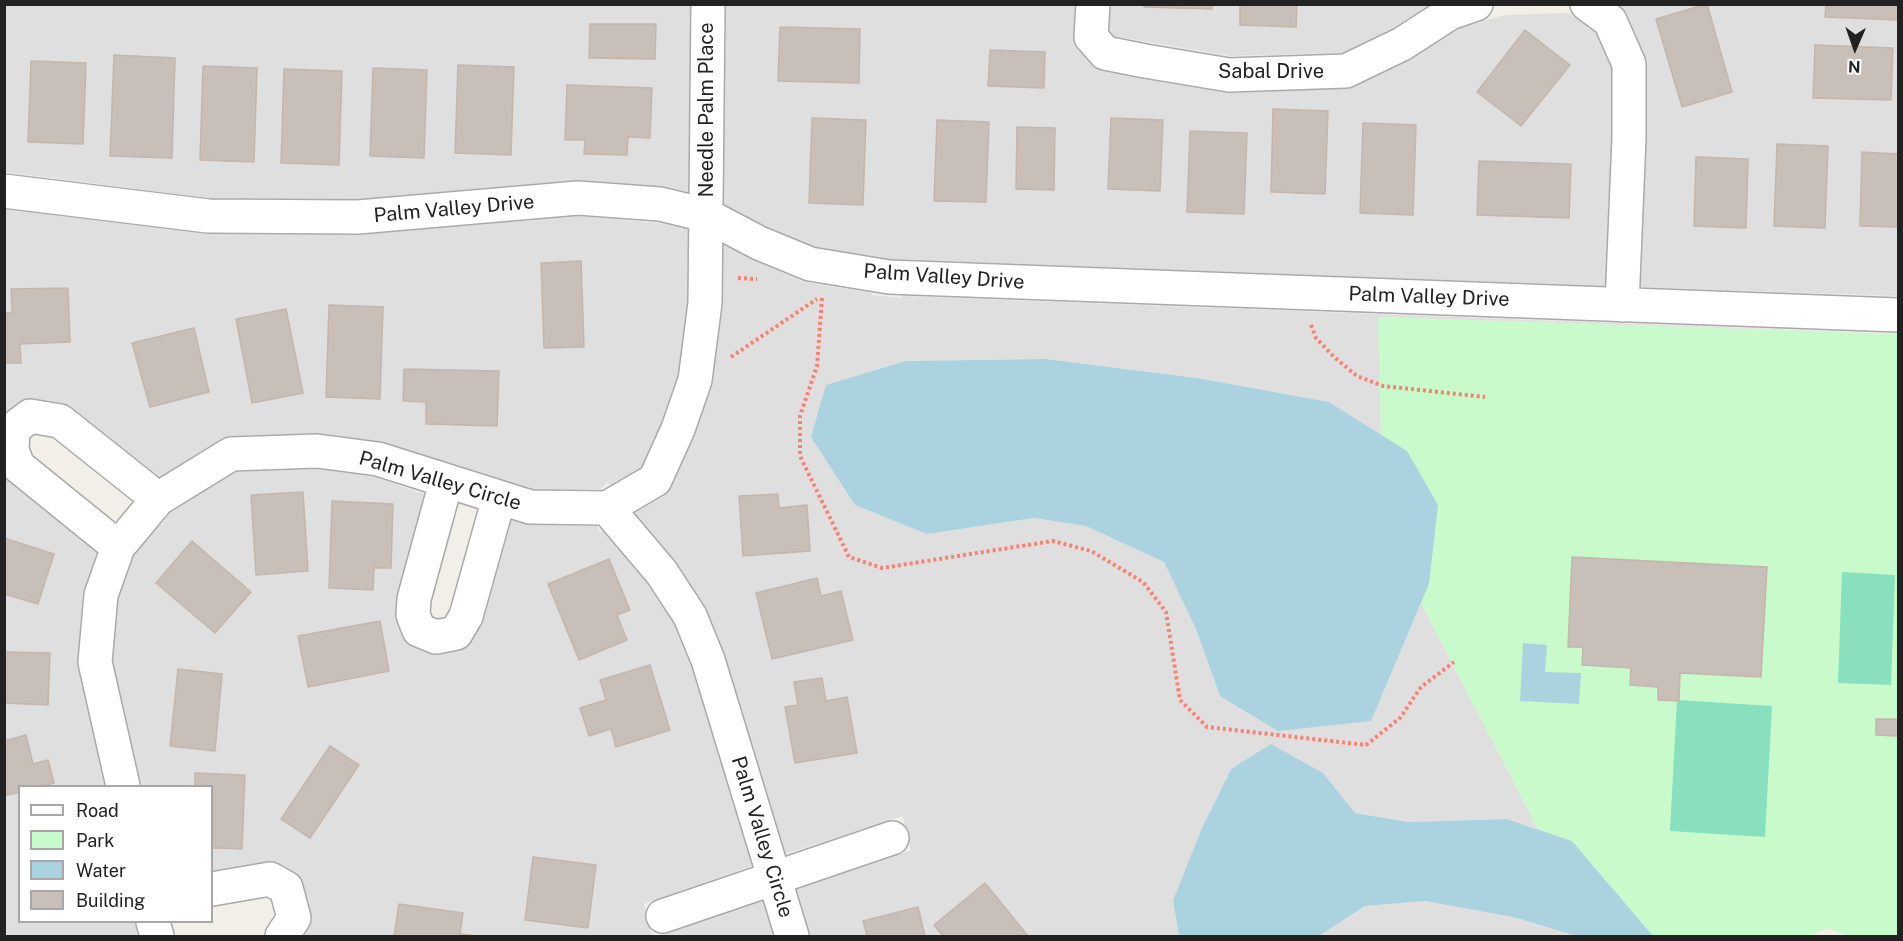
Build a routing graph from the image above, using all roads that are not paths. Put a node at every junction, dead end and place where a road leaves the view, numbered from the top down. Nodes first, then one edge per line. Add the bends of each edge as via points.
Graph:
1 (708, 4) edge
2 (1093, 4) edge
3 (1476, 4) edge
4 (1587, 4) edge
5 (4, 191) edge
6 (706, 215) junction
7 (1622, 305) junction
8 (1899, 315) edge
9 (447, 482) junction
10 (499, 498) junction
11 (158, 500) junction
12 (607, 508) junction
13 (117, 547) junction
14 (123, 785) edge
15 (892, 838) dead end
16 (775, 877) junction
17 (213, 889) edge
18 (663, 916) dead end
19 (282, 936) edge
20 (792, 936) edge

1 - 6 street, Needle Palm Place
2 - 3 street, Sabal Drive via 1091,37 1105,52 1229,75 1346,71 1402,44 1450,13
4 - 7 street via 1610,21 1629,64
5 - 6 street, Palm Valley Drive via 208,216 358,217 578,198 660,204
6 - 7 street, Palm Valley Drive via 810,264 889,278
6 - 12 street, Needle Palm Place via 705,303 695,380 655,480
7 - 8 street, Palm Valley Drive
9 - 10 street, Palm Valley Circle
9 - 10 street via 414,599 413,615 419,630 436,637 456,633 466,616
9 - 11 street, Palm Valley Circle via 378,459 317,451 231,454
10 - 12 street, Palm Valley Circle via 530,507
11 - 13 street, Palm Valley Circle
11 - 13 street via 60,421 30,416 13,429 12,450 18,466
12 - 16 street, Palm Valley Circle via 662,573 690,616 708,660
13 - 14 street, Palm Valley Circle via 101,595 95,662
15 - 16 street
16 - 18 street
16 - 20 street, Palm Valley Circle
17 - 19 street via 270,879 286,888 294,918

